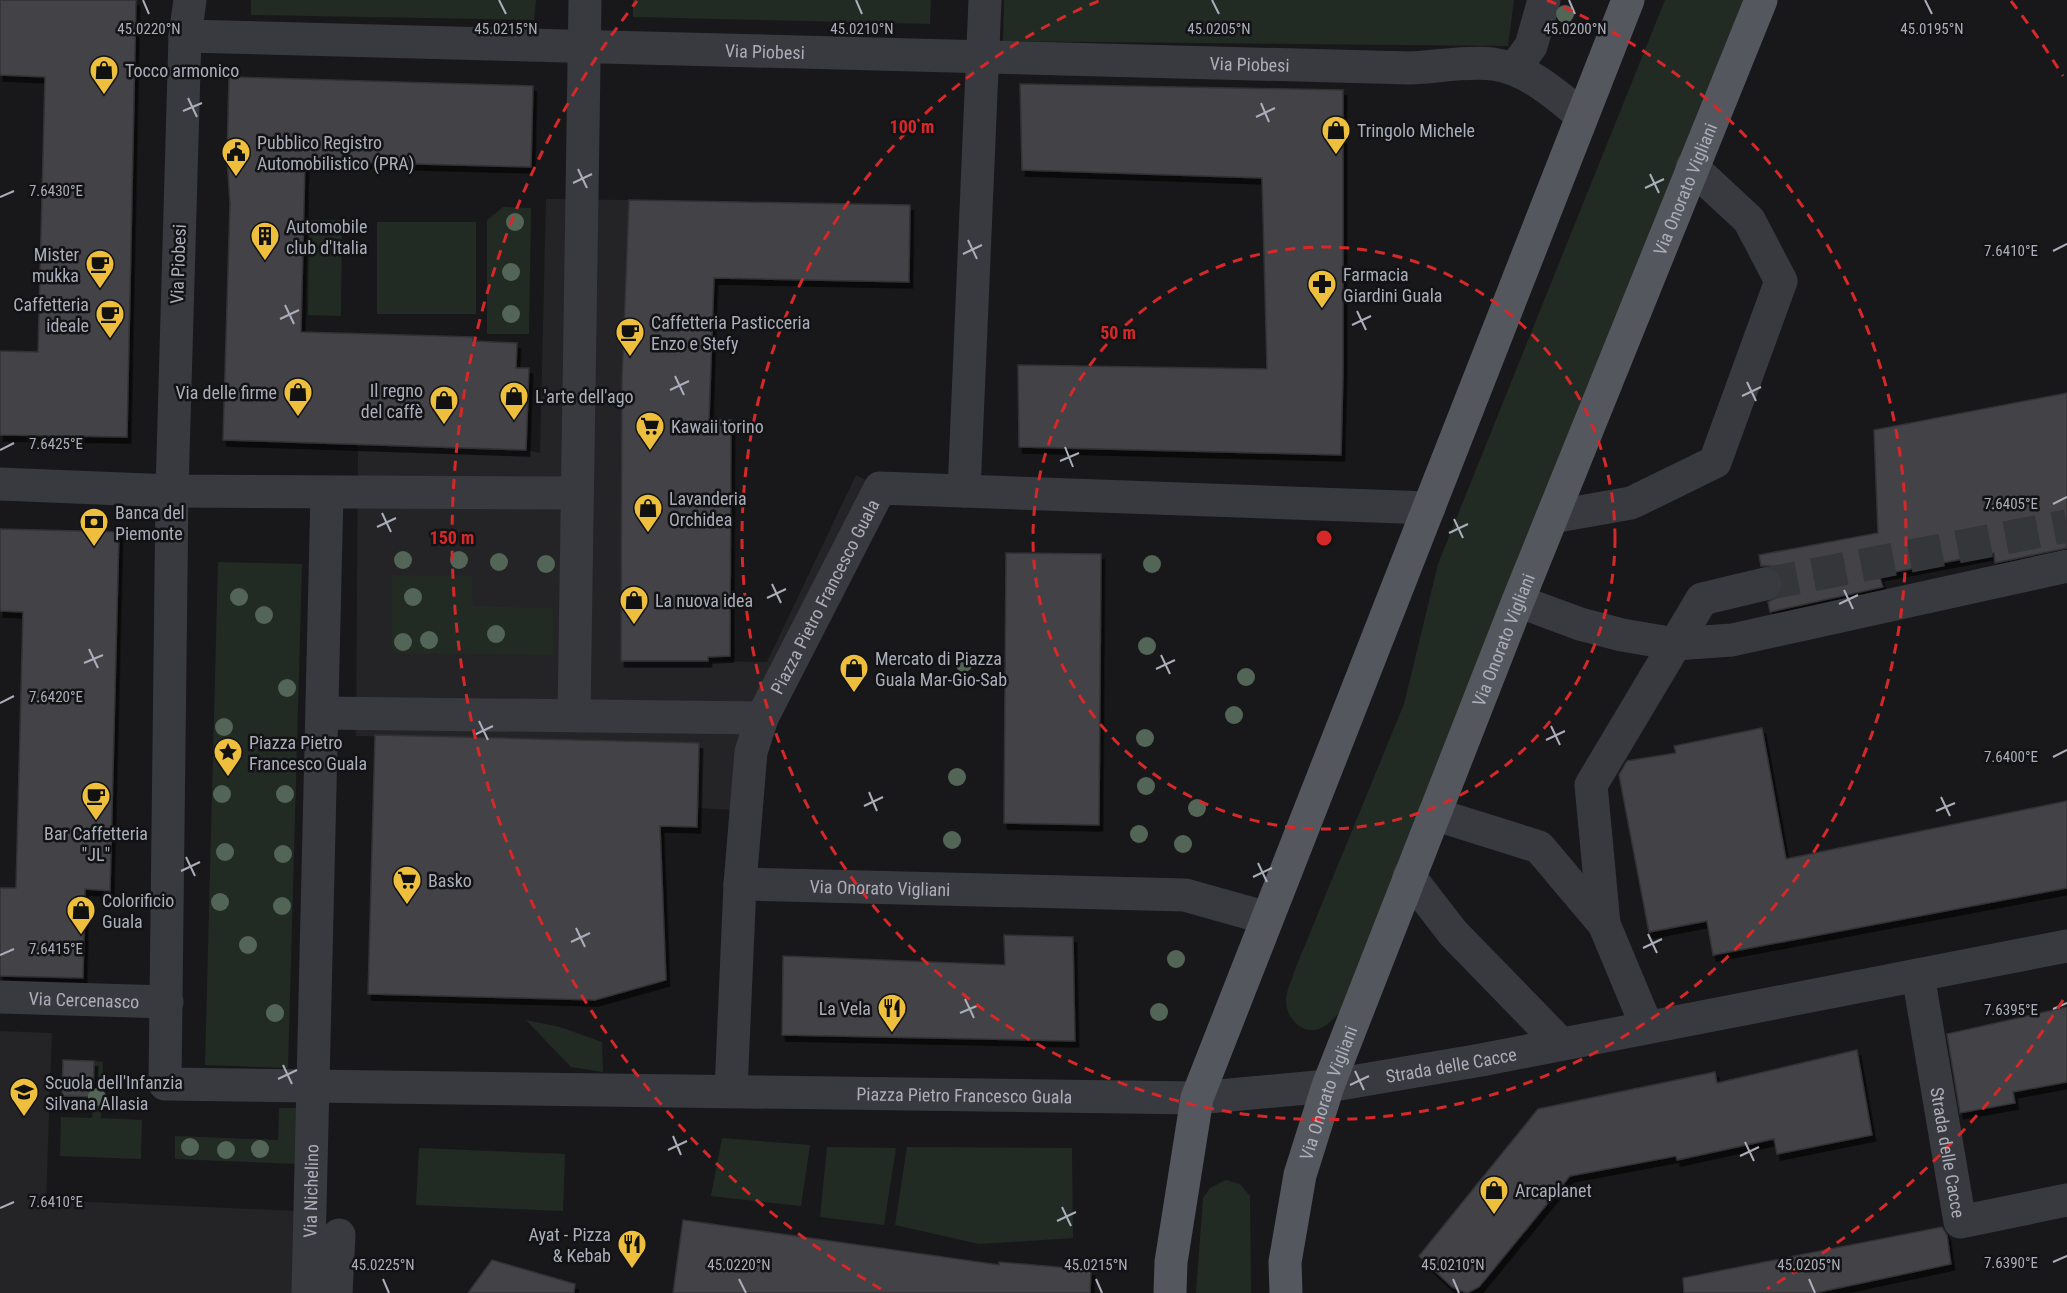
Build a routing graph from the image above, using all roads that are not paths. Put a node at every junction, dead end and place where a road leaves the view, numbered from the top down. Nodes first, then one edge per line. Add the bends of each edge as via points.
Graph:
1 (190, 0) edge
2 (585, 0) edge
3 (985, 0) edge
4 (1544, 0) edge
5 (1628, 0) edge
6 (1761, 0) edge
7 (185, 36) junction
8 (583, 47) junction
9 (984, 56) junction
10 (1514, 69) junction
11 (1581, 115) junction
12 (1692, 167) junction
13 (0, 484) edge
14 (172, 491) junction
15 (964, 491) junction
16 (327, 493) junction
17 (577, 493) junction
18 (1429, 508) junction
19 (1552, 517) junction
20 (2067, 566) edge
21 (1765, 584) tunnel mouth
22 (1518, 601) junction
23 (1675, 644) junction
24 (323, 713) junction
25 (574, 715) junction
26 (762, 718) junction
27 (1434, 814) junction
28 (1409, 876) junction
29 (740, 884) junction
30 (1267, 918) junction
31 (1604, 924) junction
32 (2067, 946) edge
33 (1918, 975) junction
34 (0, 998) edge
35 (167, 1002) junction
36 (1647, 1027) junction
37 (1562, 1044) junction
38 (1328, 1086) junction
39 (315, 1088) junction
40 (731, 1091) junction
41 (1197, 1098) junction
42 (2067, 1200) edge
43 (339, 1235) dead end
44 (308, 1293) edge
45 (336, 1293) edge
46 (1170, 1293) edge
47 (1286, 1293) edge

1 - 7 street, Via Piobesi
2 - 8 street
3 - 9 street
4 - 10 street via 1531,46
5 - 11 main road
6 - 12 main road, Via Onorato Vigliani
7 - 8 street, Via Piobesi
7 - 14 street, Via Piobesi
8 - 9 street, Via Piobesi
8 - 17 street
9 - 10 street, Via Piobesi via 1410,69 1492,64
9 - 15 street
10 - 11 street, Via Piobesi via 1545,86
11 - 18 main road
12 - 19 main road, Via Onorato Vigliani
12 - 19 street via 1749,220 1780,281 1715,462 1631,503
13 - 14 street
14 - 16 street
14 - 35 street, Piazza Pietro Francesco Guala
15 - 18 street
15 - 26 street, Piazza Pietro Francesco Guala via 880,488
16 - 17 street
16 - 24 street
17 - 25 street
18 - 30 main road
19 - 22 main road, Via Onorato Vigliani
20 - 23 street via 1732,640
21 - 23 street via 1702,599
22 - 23 street via 1581,624
22 - 27 main road, Via Onorato Vigliani
23 - 31 street via 1591,784
24 - 25 street
24 - 39 street
25 - 26 street
26 - 29 street, Piazza Pietro Francesco Guala via 751,752
27 - 28 main road, Via Onorato Vigliani
27 - 31 street via 1539,847
28 - 37 street via 1453,933
28 - 38 main road, Via Onorato Vigliani
29 - 30 street, Via Onorato Vigliani via 1185,896
29 - 40 street, Piazza Pietro Francesco Guala
30 - 41 main road
31 - 36 street
32 - 33 street, Strada delle Cacce
33 - 36 street, Strada delle Cacce
33 - 42 street, Strada delle Cacce via 1960,1222
34 - 35 street, Via Cercenasco
35 - 39 street, Piazza Pietro Francesco Guala via 165,1084
36 - 37 street, Strada delle Cacce
37 - 38 street, Strada delle Cacce
38 - 41 street, Strada delle Cacce
38 - 47 main road, Via Onorato Vigliani via 1300,1175 1285,1262
39 - 40 street, Piazza Pietro Francesco Guala
39 - 44 street, Via Nichelino
40 - 41 street, Piazza Pietro Francesco Guala
41 - 46 main road via 1170,1262
43 - 45 street

